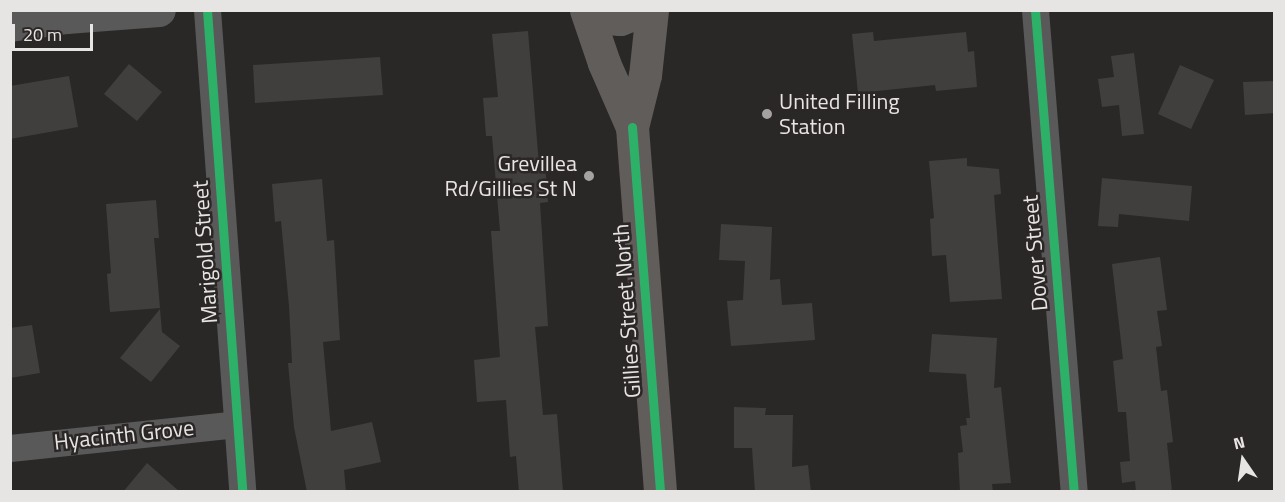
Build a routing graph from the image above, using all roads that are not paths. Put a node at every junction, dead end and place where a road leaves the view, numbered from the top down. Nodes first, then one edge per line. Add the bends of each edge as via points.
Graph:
1 (159, 10) edge
2 (207, 10) edge
3 (588, 10) edge
4 (644, 10) edge
5 (652, 10) edge
6 (1035, 10) edge
7 (10, 25) edge
8 (633, 127) junction
9 (237, 424) junction
10 (10, 448) edge
11 (242, 492) edge
12 (660, 492) edge
13 (1074, 492) edge

1 - 7 street
2 - 9 street, Marigold Street
3 - 4 main road, Gillies Street North via 605,18 620,19
3 - 8 main road, Gillies Street North via 604,63
5 - 8 main road, Gillies Street North via 645,75
6 - 13 street, Dover Street
8 - 12 main road, Gillies Street North
9 - 10 street, Hyacinth Grove
9 - 11 street, Marigold Street

